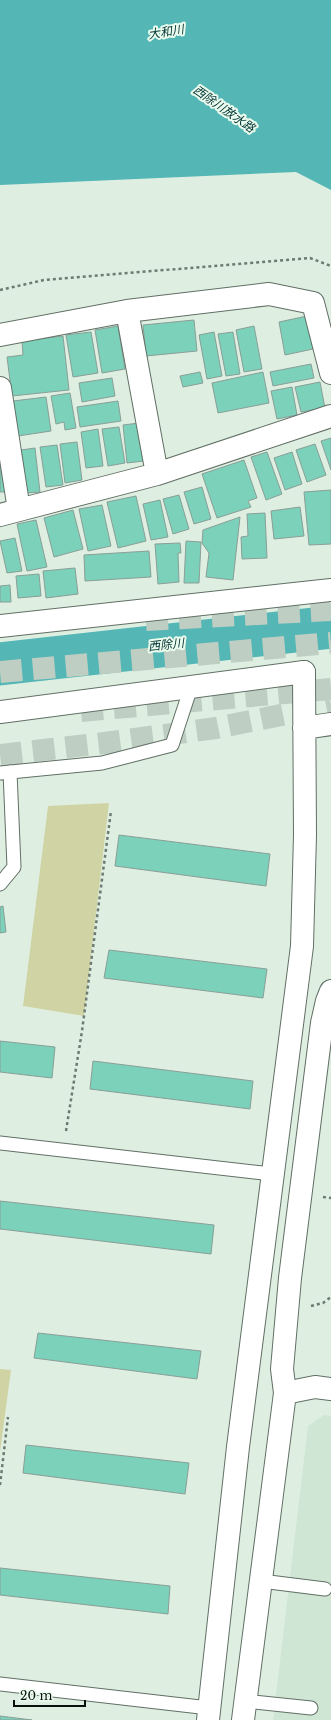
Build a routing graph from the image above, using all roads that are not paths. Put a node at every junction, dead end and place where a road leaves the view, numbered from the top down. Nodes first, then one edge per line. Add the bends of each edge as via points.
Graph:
1 (127, 311) junction
2 (0, 335) edge
3 (331, 373) edge
4 (0, 388) edge
5 (331, 416) edge
6 (157, 474) junction
7 (9, 513) edge
8 (331, 590) edge
9 (0, 626) edge
10 (191, 686) junction
11 (0, 712) edge
12 (331, 724) edge
13 (304, 728) junction
14 (5, 773) edge
15 (0, 884) edge
16 (331, 991) edge
17 (0, 1143) edge
18 (272, 1174) junction
19 (331, 1389) edge
20 (286, 1393) junction
21 (261, 1581) junction
22 (324, 1589) dead end
23 (0, 1684) edge
24 (311, 1708) dead end
25 (244, 1710) edge
26 (208, 1714) edge

1 - 2 street
1 - 3 street via 269,294 313,303
1 - 6 street
4 - 7 street
5 - 6 street
6 - 7 street
8 - 9 street
10 - 11 street
10 - 13 street via 304,672
10 - 14 lane via 172,746 102,763
12 - 13 street
13 - 18 street via 302,946
14 - 15 lane via 14,867
16 - 20 street via 322,1022 291,1270 282,1369
17 - 18 lane
18 - 26 street
19 - 20 street via 315,1387
20 - 21 street
21 - 22 lane
21 - 25 street
23 - 26 lane
24 - 25 lane

